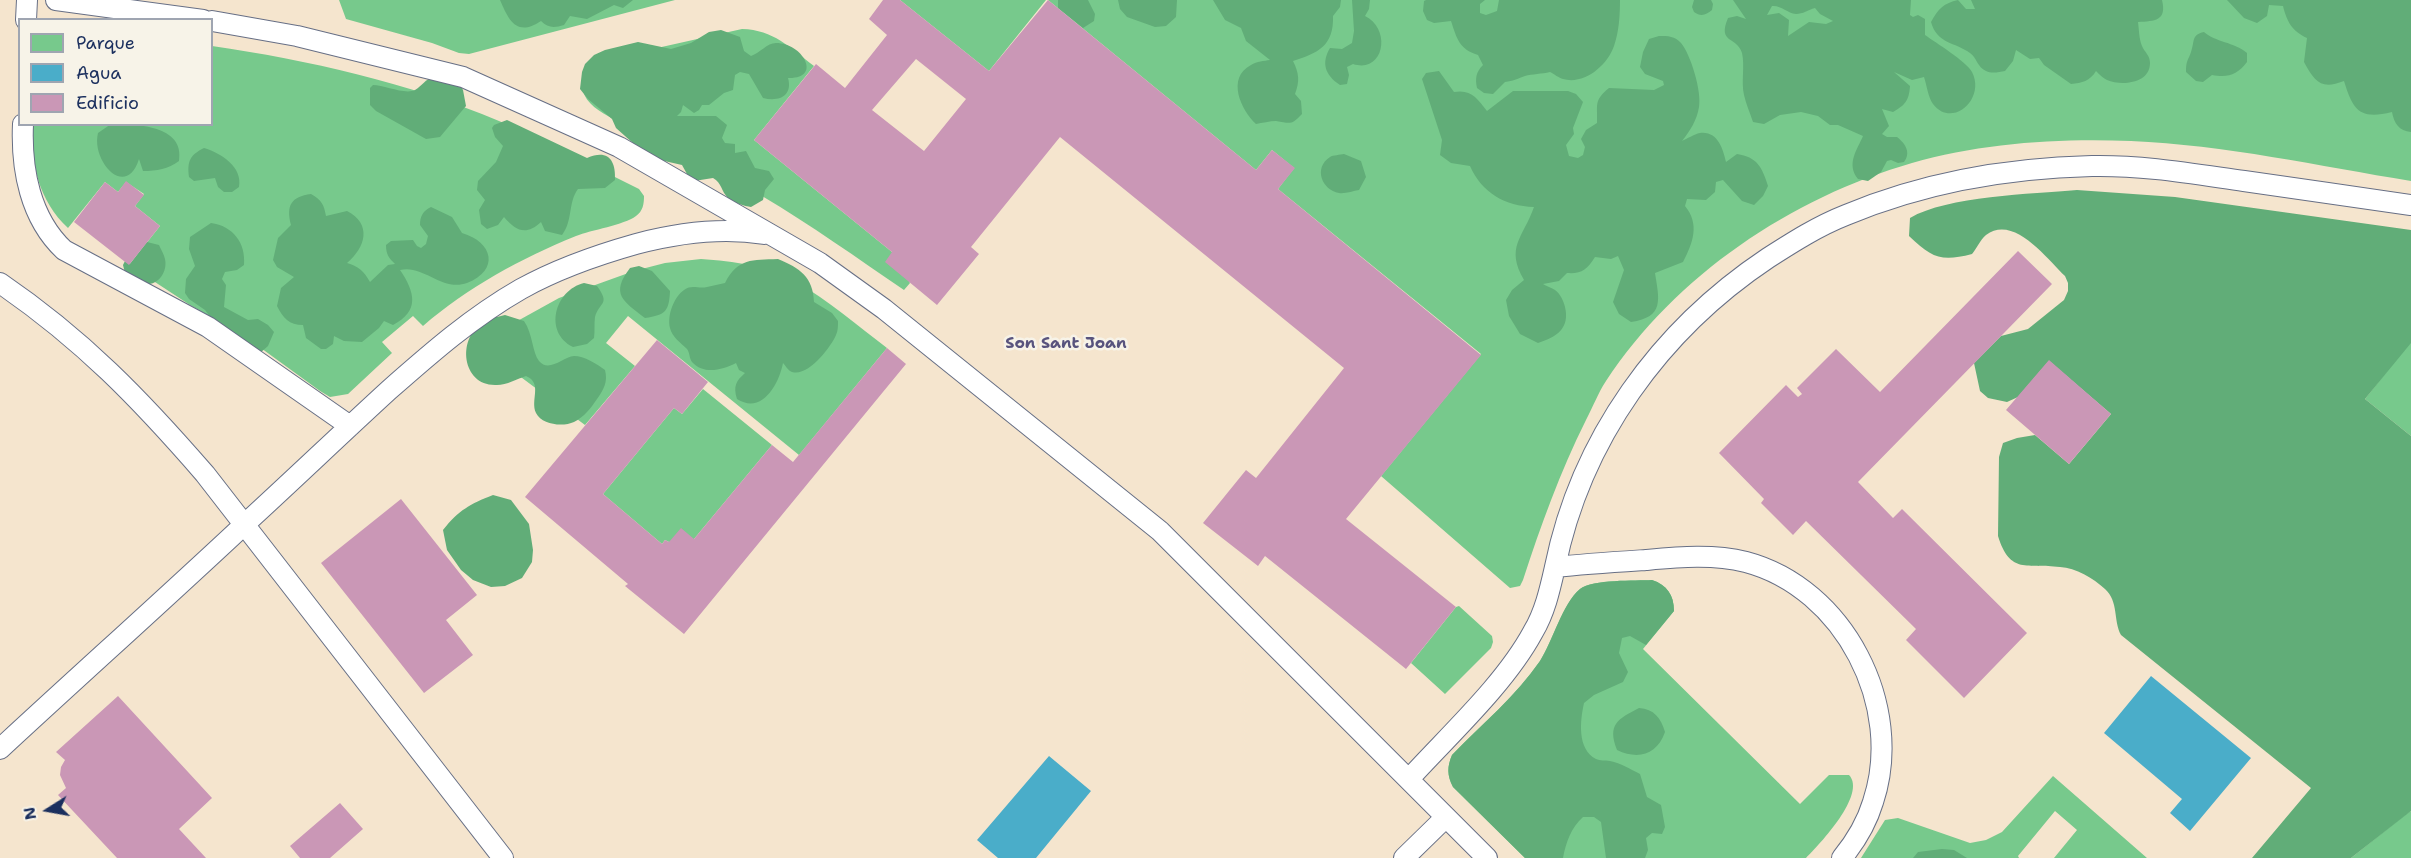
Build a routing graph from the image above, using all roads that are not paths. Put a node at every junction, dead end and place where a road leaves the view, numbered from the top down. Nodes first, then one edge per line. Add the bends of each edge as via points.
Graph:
1 (27, 0) edge
2 (56, 0) edge
3 (26, 18) edge
4 (188, 18) edge
5 (213, 21) edge
6 (23, 126) edge
7 (2411, 205) edge
8 (775, 235) junction
9 (0, 283) edge
10 (350, 426) junction
11 (245, 525) junction
12 (1555, 567) junction
13 (0, 748) edge
14 (1409, 779) junction
15 (1446, 817) junction
16 (503, 858) edge
17 (1404, 858) edge
18 (1487, 858) edge
19 (1842, 858) edge

1 - 3 lane
2 - 4 lane
5 - 8 lane via 297,36 463,77 619,147
6 - 10 lane via 27,182 44,224 64,250 208,327
7 - 12 lane via 2175,171 2095,166 1969,177 1925,187 1844,215 1801,236 1727,288 1664,348 1616,411 1595,452 1570,510
8 - 10 lane via 717,231 659,238 609,252 543,278 468,323
8 - 14 lane via 884,309 1160,531
9 - 11 lane via 61,327 126,386
10 - 11 lane
11 - 13 lane
11 - 16 lane
12 - 14 lane via 1544,610 1523,650
12 - 19 lane via 1684,557 1725,558 1769,570 1821,606 1852,641 1863,664 1880,731 1873,802
14 - 15 lane
15 - 17 lane
15 - 18 lane

